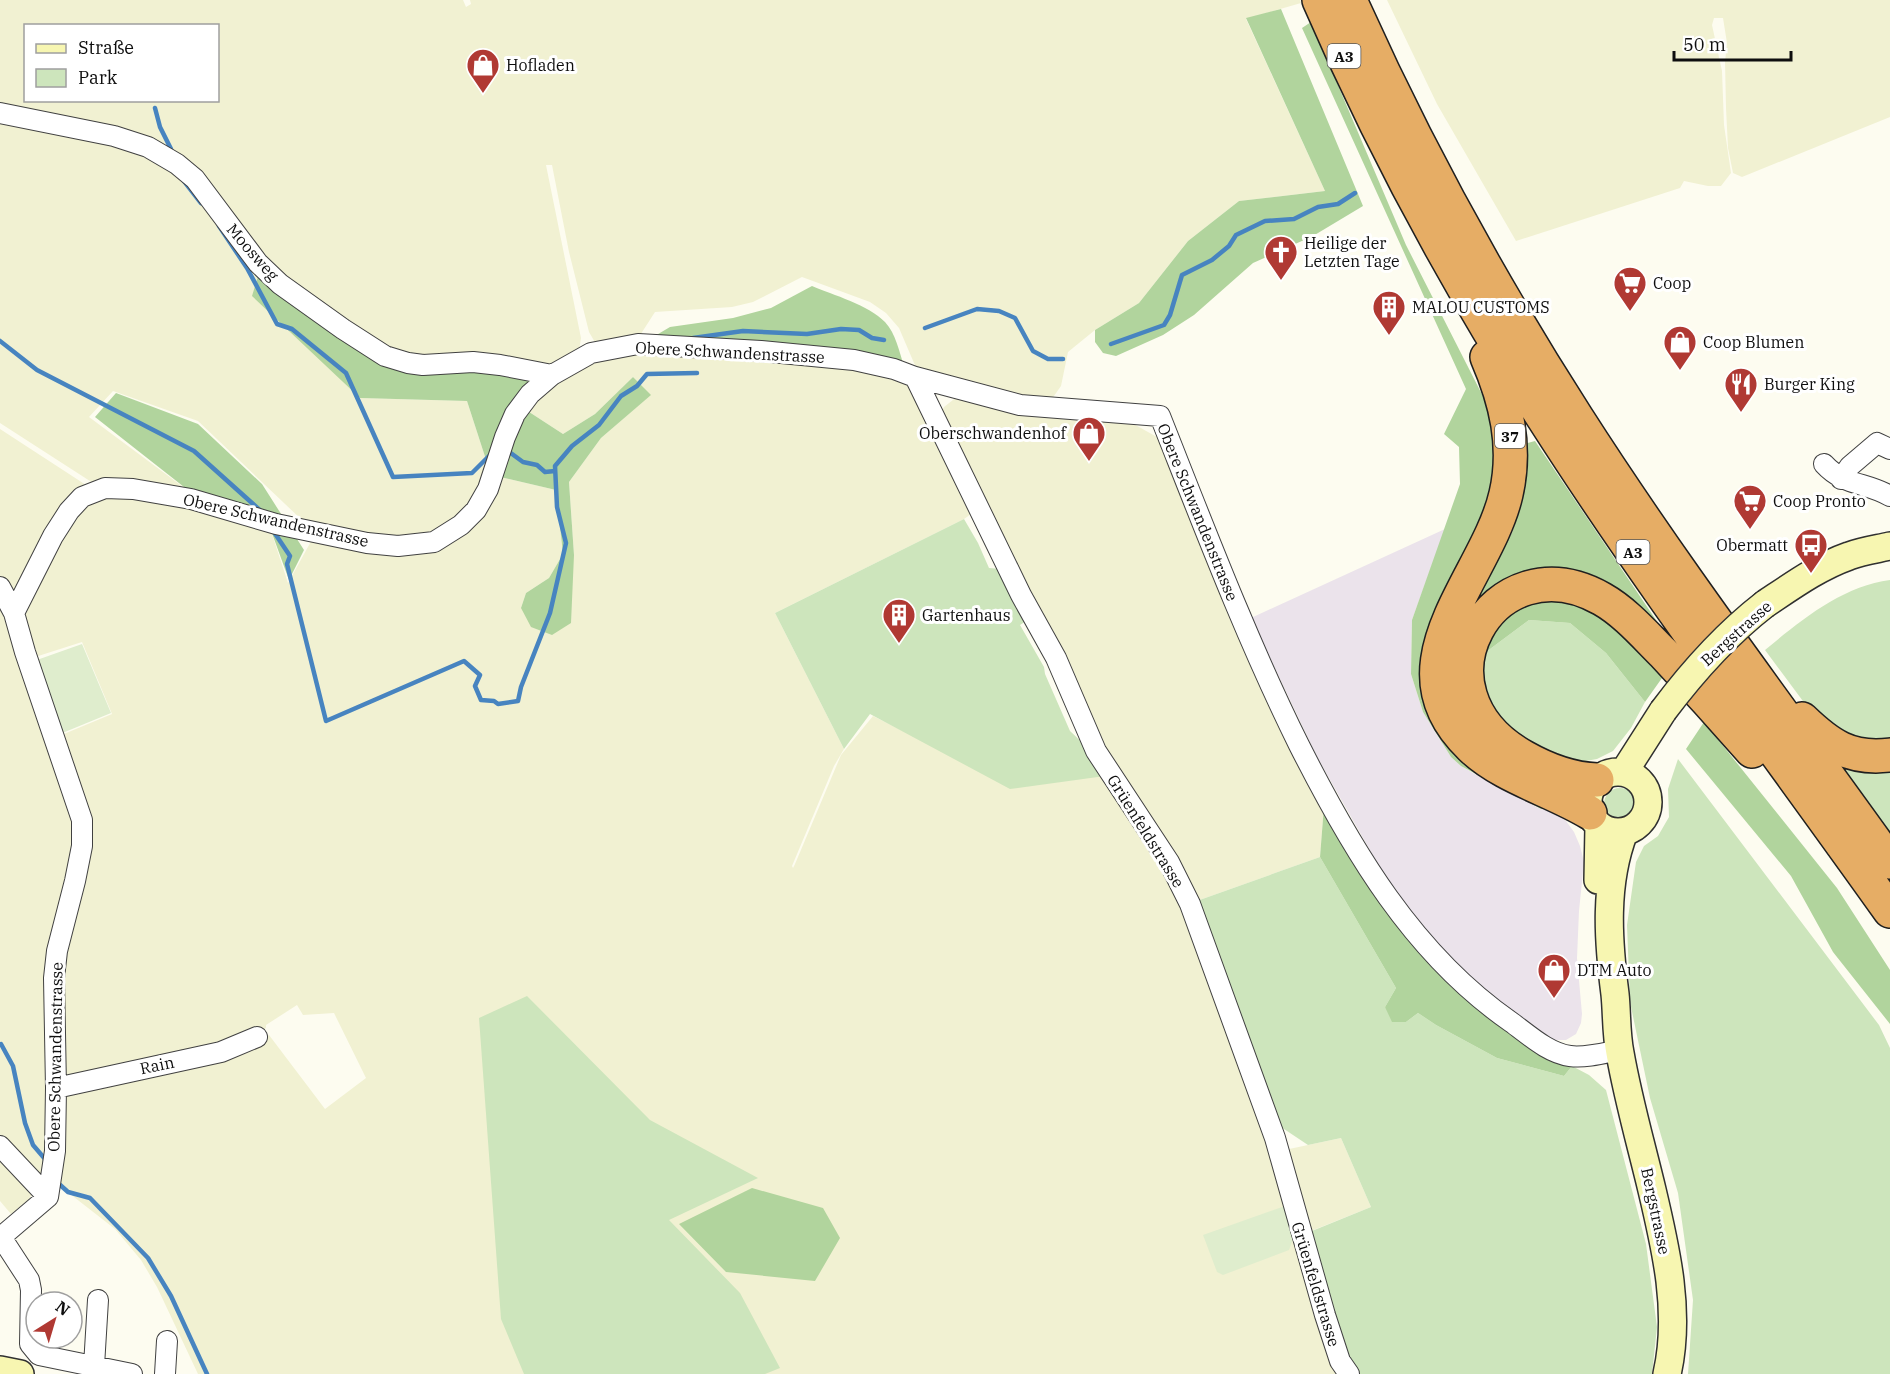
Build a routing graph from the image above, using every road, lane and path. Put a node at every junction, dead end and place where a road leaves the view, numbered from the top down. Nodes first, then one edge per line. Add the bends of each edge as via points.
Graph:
1 (1319, 0) edge
2 (1350, 0) edge
3 (0, 113) edge
4 (1424, 216) junction
5 (552, 375) junction
6 (915, 377) junction
7 (1890, 449) edge
8 (1824, 464) dead end
9 (1841, 479) junction
10 (1890, 496) edge
11 (1890, 546) edge
12 (1890, 565) edge
13 (0, 587) edge
14 (1770, 611) junction
15 (14, 613) junction
16 (1752, 672) junction
17 (1890, 755) edge
18 (1622, 779) junction
19 (1604, 824) junction
20 (1877, 868) edge
21 (1890, 911) edge
22 (257, 1037) dead end
23 (1619, 1050) junction
24 (56, 1088) junction
25 (0, 1146) edge
26 (48, 1197) junction
27 (0, 1237) edge
28 (98, 1300) dead end
29 (167, 1341) dead end
30 (94, 1366) junction
31 (0, 1370) edge
32 (20, 1374) edge
33 (132, 1374) edge
34 (165, 1374) edge
35 (1349, 1374) edge
36 (1667, 1374) edge

1 - 4 highway, A3
2 - 16 highway, A3 via 1432,171 1524,333 1623,488
3 - 5 street, Moosweg via 114,136 148,147 177,164 195,179 258,263 280,284 385,356 423,365 473,362
4 - 19 highway, 37 via 1495,375 1511,441 1501,513 1441,640 1437,669 1442,699 1459,733 1484,758 1563,797
4 - 20 highway, A3 via 1545,422 1678,617
5 - 6 street, Obere Schwandenstrasse via 591,353 638,344 854,360
5 - 15 street, Obere Schwandenstrasse via 515,414 488,489 476,510 434,542 398,546 367,543 276,524 191,500 105,488 82,497 69,511
6 - 23 street, Obere Schwandenstrasse via 1020,405 1160,416 1281,710 1337,817 1380,888 1448,971 1495,1011 1553,1051 1570,1056
6 - 35 street, Grüenfeldstrasse via 1021,595 1056,658 1096,751 1169,862 1190,904 1275,1138 1324,1315 1340,1361
7 - 9 street via 1877,443
8 - 9 street
9 - 10 street
11 - 14 main road, Bergstrasse via 1850,555 1828,565 1796,583
12 - 14 main road, Bergstrasse via 1837,579
13 - 15 street
14 - 18 main road, Bergstrasse, bridge via 1718,645 1689,677 1669,717
15 - 24 street, Obere Schwandenstrasse via 82,820 82,846 54,978
16 - 17 highway via 1830,744 1862,756
16 - 20 highway, A3
18 - 19 main road, Bergstrasse via 1589,792 1588,806
18 - 19 main road via 1647,793 1648,810 1639,825
18 - 20 highway via 1570,777 1521,755 1490,731 1474,707 1466,676 1467,654 1480,624 1505,598 1545,585 1563,585 1594,595 1620,612
19 - 23 main road, Bergstrasse via 1616,854 1610,950
20 - 21 highway, A3
22 - 24 street, Rain via 221,1052
23 - 36 main road, Bergstrasse via 1668,1272 1673,1327
24 - 26 street, Obere Schwandenstrasse via 55,1151
25 - 26 street
26 - 27 street
27 - 30 street via 31,1290 30,1344 34,1351
28 - 30 street
29 - 34 street
30 - 33 street
31 - 32 main road

